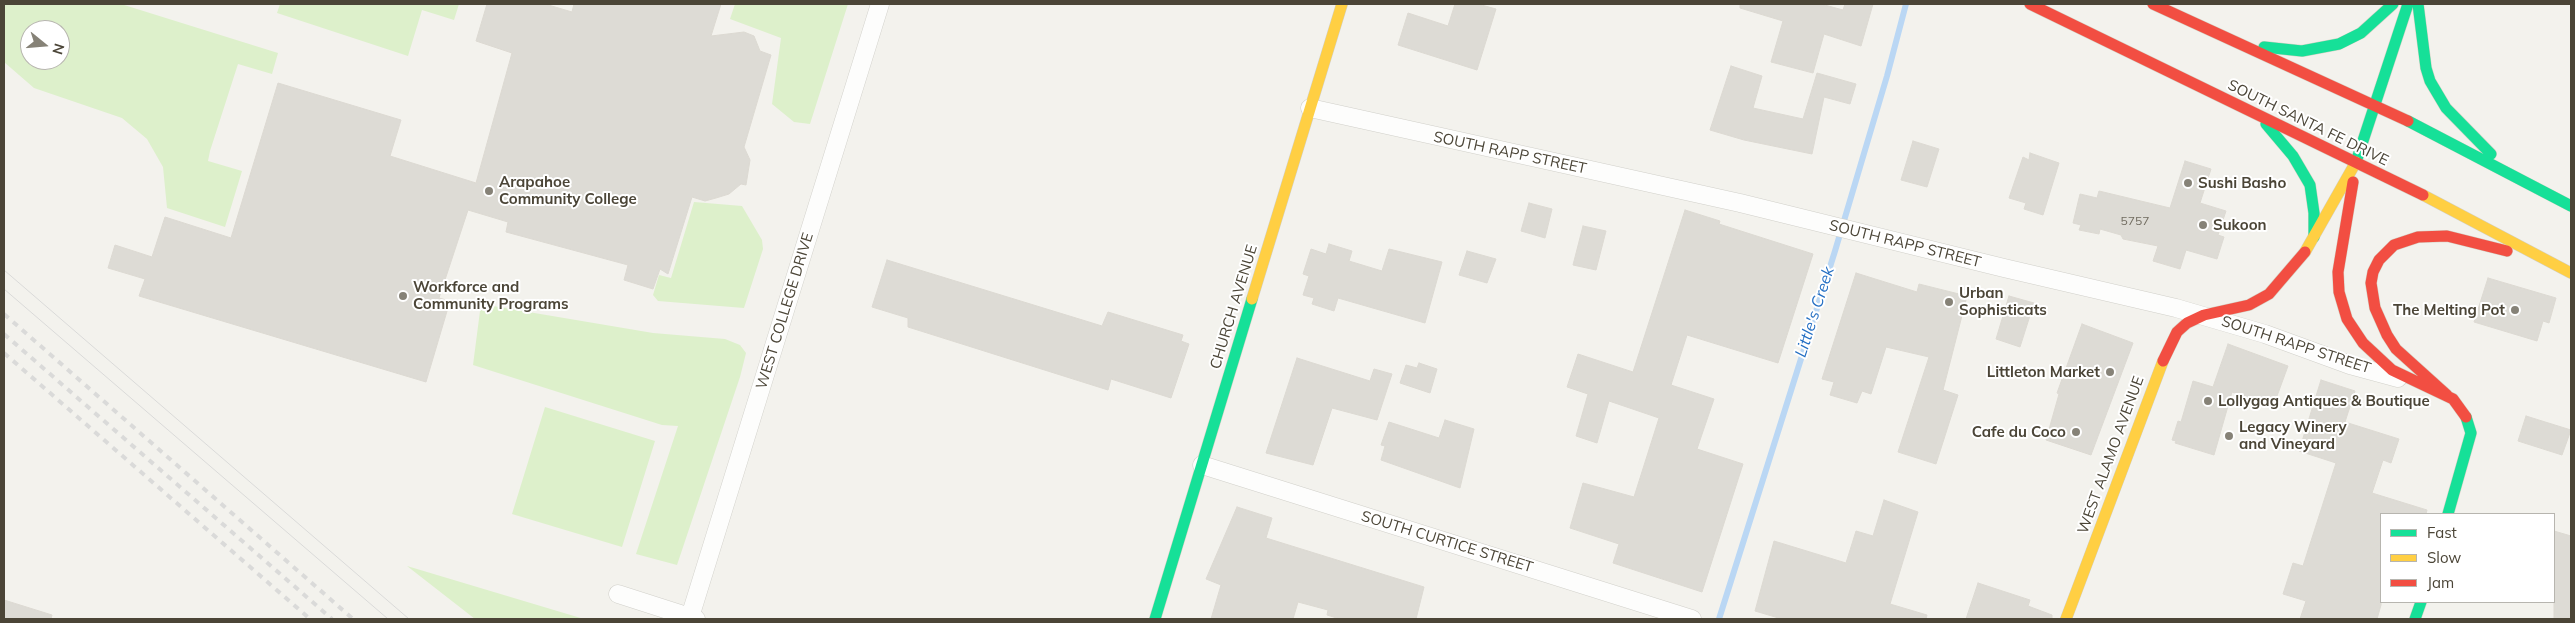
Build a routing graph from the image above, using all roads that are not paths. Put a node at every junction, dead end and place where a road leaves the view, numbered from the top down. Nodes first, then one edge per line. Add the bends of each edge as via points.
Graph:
1 (880, 4) edge
2 (1342, 4) edge
3 (2030, 4) edge
4 (2153, 4) edge
5 (2393, 4) edge
6 (2408, 4) edge
7 (2418, 4) edge
8 (2240, 43) junction
9 (2376, 106) junction
10 (1310, 108) junction
11 (2260, 117) junction
12 (2356, 162) junction
13 (2512, 174) junction
14 (2571, 206) edge
15 (2314, 237) junction
16 (2569, 272) edge
17 (2204, 315) junction
18 (2410, 381) junction
19 (2447, 395) junction
20 (1202, 465) junction
21 (2448, 513) edge
22 (618, 594) dead end
23 (2420, 603) edge
24 (693, 618) edge
25 (1155, 619) edge
26 (1692, 619) edge
27 (2066, 619) edge
28 (2415, 619) edge

1 - 24 street, WEST COLLEGE DRIVE
2 - 10 main road, CHURCH AVENUE
3 - 11 main road, SOUTH SANTA FE DRIVE
4 - 8 main road
5 - 8 main road via 2361,33 2322,49 2280,50
6 - 9 main road
7 - 13 main road via 2426,68 2438,94 2457,120
8 - 9 main road
9 - 12 main road
9 - 13 main road
10 - 17 street, SOUTH RAPP STREET via 1740,203
10 - 20 main road, CHURCH AVENUE
11 - 12 main road, SOUTH SANTA FE DRIVE
11 - 15 main road via 2293,156 2310,185
12 - 15 main road, WEST ALAMO AVENUE
12 - 16 main road, SOUTH SANTA FE DRIVE
12 - 18 main road via 2339,260 2341,300 2347,319 2363,343 2379,360
13 - 14 main road
15 - 17 main road, WEST ALAMO AVENUE via 2302,258 2269,294 2249,305
16 - 19 main road via 2498,248 2447,236 2407,240 2388,250 2373,272 2371,283 2380,322 2396,349
17 - 18 street, SOUTH RAPP STREET via 2350,365
17 - 27 main road, WEST ALAMO AVENUE via 2184,326 2169,345
18 - 19 main road, SOUTH RAPP STREET
19 - 21 main road, SOUTH RAPP STREET via 2464,412 2471,433
20 - 25 main road, CHURCH AVENUE
20 - 26 street, SOUTH CURTICE STREET
22 - 24 street
23 - 28 main road

